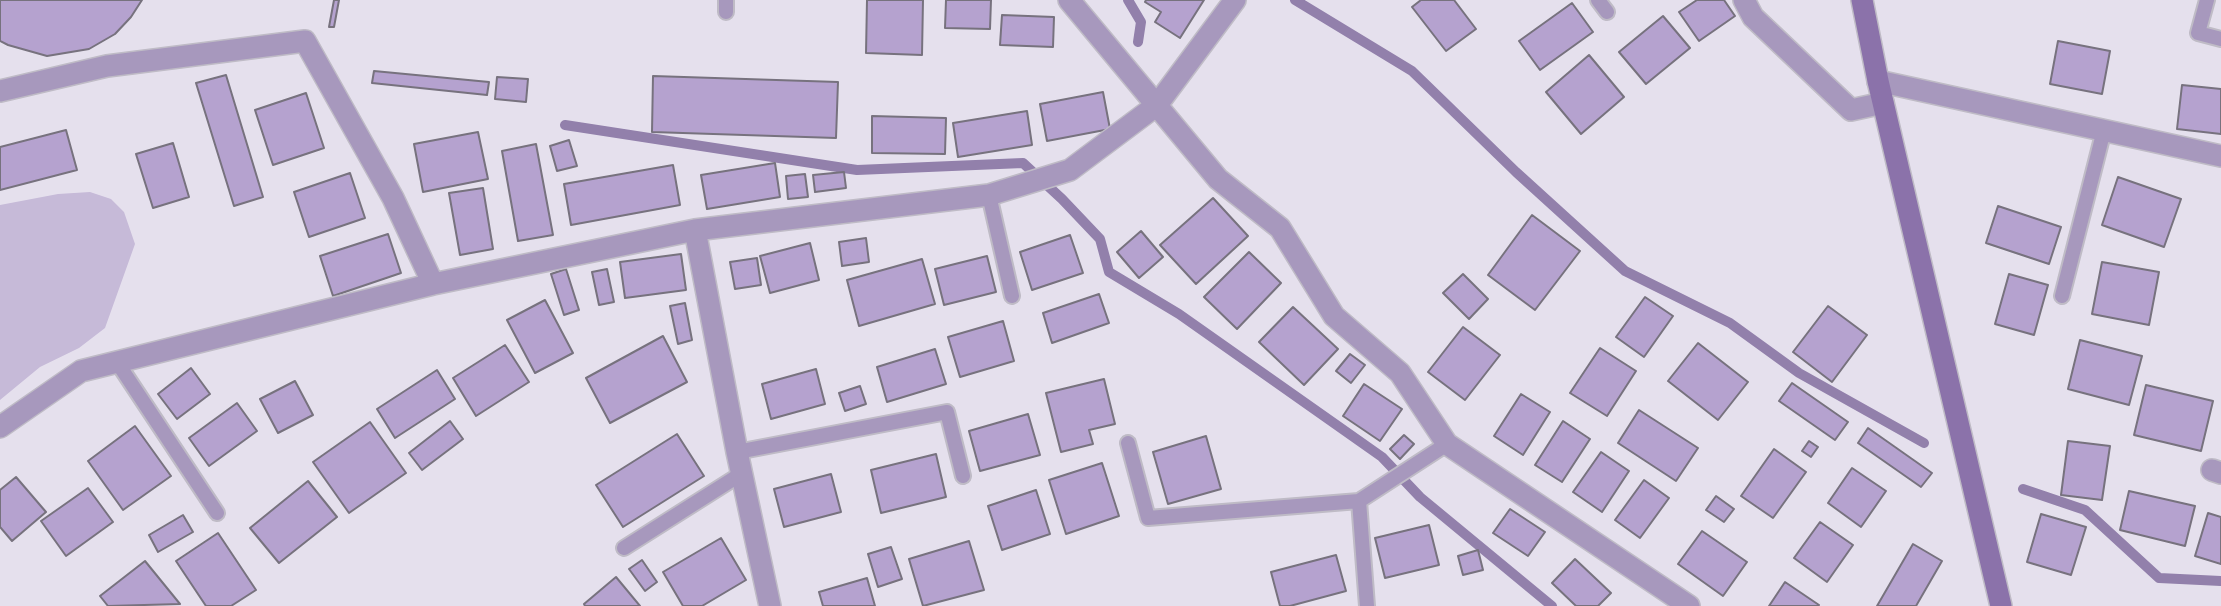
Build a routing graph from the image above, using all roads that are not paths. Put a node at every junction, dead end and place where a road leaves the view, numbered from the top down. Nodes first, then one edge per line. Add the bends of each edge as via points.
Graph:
1 (1069, 0) edge
2 (1235, 0) edge
3 (1744, 0) edge
4 (1862, 0) edge
5 (2207, 0) edge
6 (2221, 38) edge
7 (1878, 81) junction
8 (0, 92) edge
9 (1883, 103) junction
10 (1157, 105) junction
11 (2104, 130) junction
12 (2221, 156) edge
13 (989, 195) junction
14 (695, 230) junction
15 (433, 284) junction
16 (1012, 296) dead end
17 (2062, 296) dead end
18 (117, 362) junction
19 (0, 427) edge
20 (1128, 443) dead end
21 (1447, 444) junction
22 (737, 452) junction
23 (741, 474) junction
24 (963, 476) dead end
25 (1359, 501) junction
26 (217, 513) dead end
27 (624, 548) dead end
28 (770, 606) edge
29 (1367, 606) edge
30 (1689, 606) edge
31 (2001, 606) edge

1 - 10 street
2 - 10 street
3 - 9 street via 1753,17 1851,110
4 - 7 street
5 - 6 lane via 2198,33
7 - 9 street
7 - 11 street
8 - 15 street via 107,66 305,41 393,198
9 - 31 street
10 - 13 street via 1070,170
10 - 21 street via 1218,180 1280,228 1334,316 1401,373
11 - 12 street
11 - 17 lane
13 - 14 street
13 - 16 lane
14 - 15 street
14 - 22 street
15 - 18 street
18 - 19 street via 81,371
18 - 26 lane
20 - 25 lane via 1147,518
21 - 25 lane
21 - 30 street
22 - 23 street
22 - 24 lane via 947,412
23 - 27 lane
23 - 28 street
25 - 29 lane

